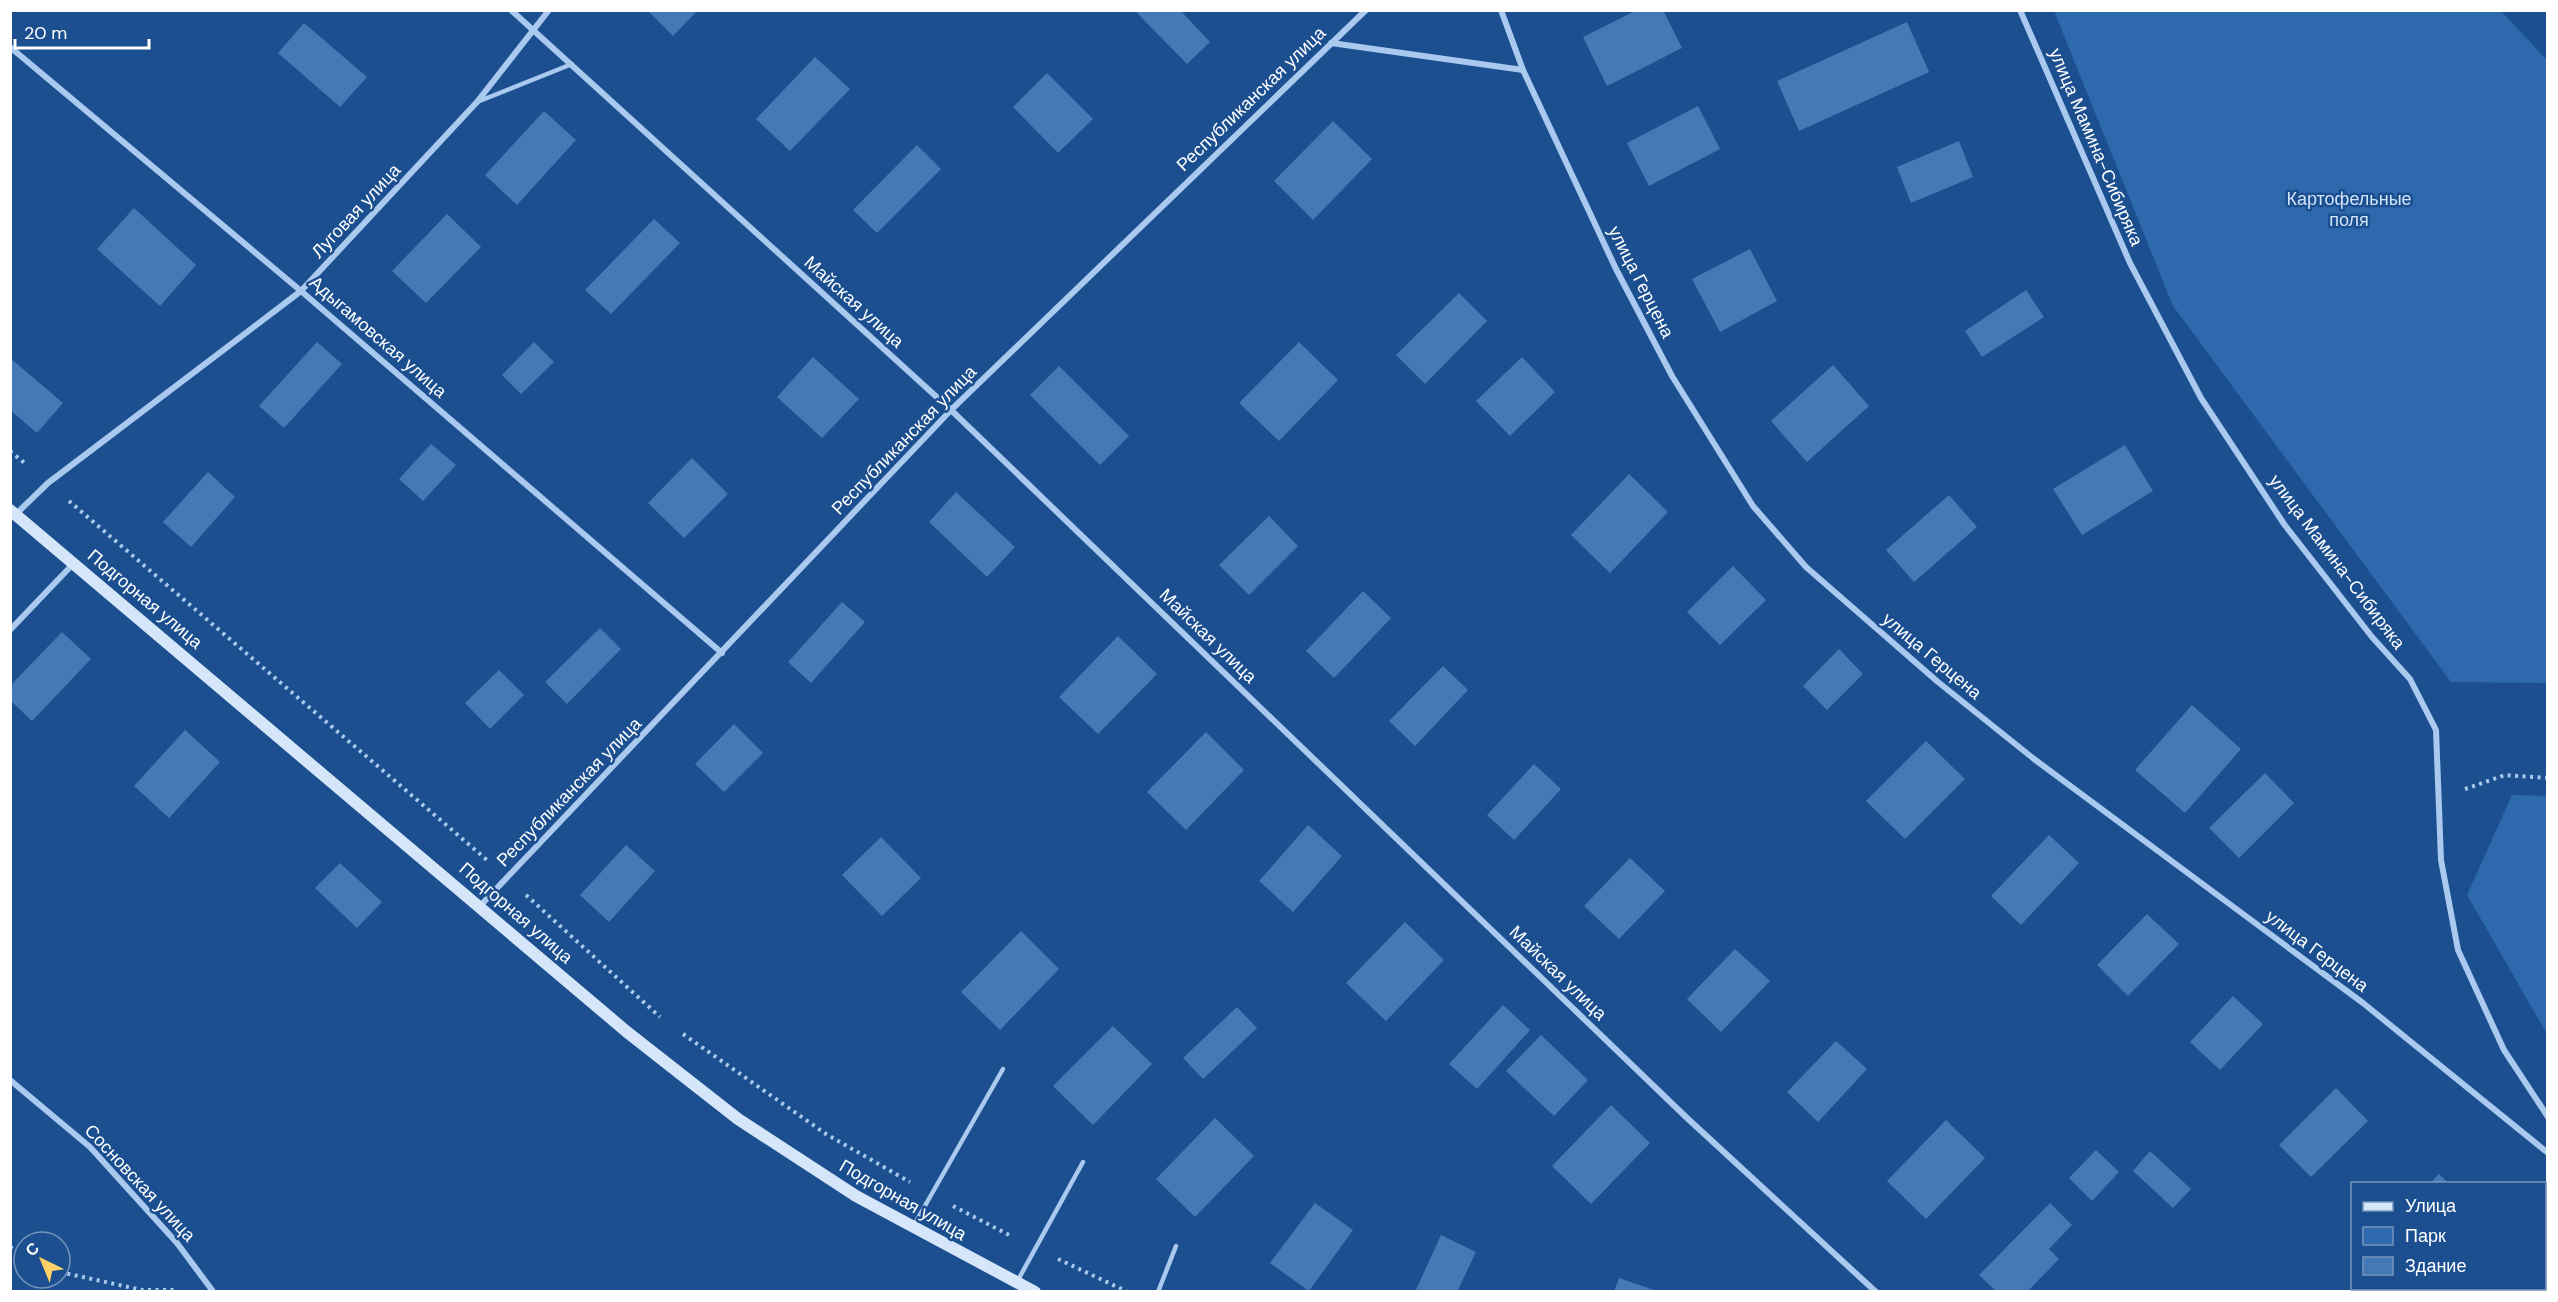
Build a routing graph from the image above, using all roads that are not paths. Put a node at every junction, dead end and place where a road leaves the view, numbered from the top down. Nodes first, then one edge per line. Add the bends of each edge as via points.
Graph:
1 (511, 10) edge
2 (549, 10) edge
3 (1366, 10) edge
4 (1501, 10) edge
5 (2020, 10) edge
6 (532, 32) junction
7 (1331, 43) junction
8 (10, 47) edge
9 (572, 64) junction
10 (1523, 70) junction
11 (477, 102) junction
12 (301, 291) junction
13 (951, 410) junction
14 (12, 515) edge
15 (75, 562) junction
16 (10, 630) edge
17 (722, 653) junction
18 (480, 906) junction
19 (1003, 1070) dead end
20 (10, 1080) edge
21 (2547, 1117) edge
22 (2547, 1153) edge
23 (1083, 1162) dead end
24 (913, 1228) junction
25 (1176, 1246) dead end
26 (1016, 1282) junction
27 (214, 1291) edge
28 (1035, 1292) edge
29 (1158, 1292) edge
30 (1876, 1292) edge

1 - 6 street, Майская улица
2 - 6 street, Луговая улица
3 - 7 street, Республиканская улица
4 - 10 street, улица Герцена
5 - 21 street, улица Мамина-Сибиряка via 2130,263 2201,398 2284,524 2410,679 2436,730 2441,860 2457,950 2504,1050
6 - 9 street, Майская улица
6 - 11 street, Луговая улица
7 - 10 street
7 - 13 street, Республиканская улица
8 - 12 street, Адыгамовская улица
9 - 11 lane
9 - 13 street, Майская улица
10 - 22 street, улица Герцена via 1616,269 1672,376 1753,506 1806,567 2034,759 2363,1003
11 - 12 street, Луговая улица
12 - 14 street, Луговая улица via 48,483
12 - 17 street, Адыгамовская улица
13 - 17 street, Республиканская улица
13 - 30 street, Майская улица via 1687,1118
14 - 15 street, Подгорная улица
15 - 16 street
15 - 18 street, Подгорная улица
17 - 18 street, Республиканская улица
18 - 24 street, Подгорная улица via 627,1032 738,1119
19 - 24 lane
20 - 27 street, Сосновская улица via 90,1146 177,1243
23 - 26 lane
24 - 26 street, Подгорная улица
25 - 29 lane
26 - 28 street, Подгорная улица

